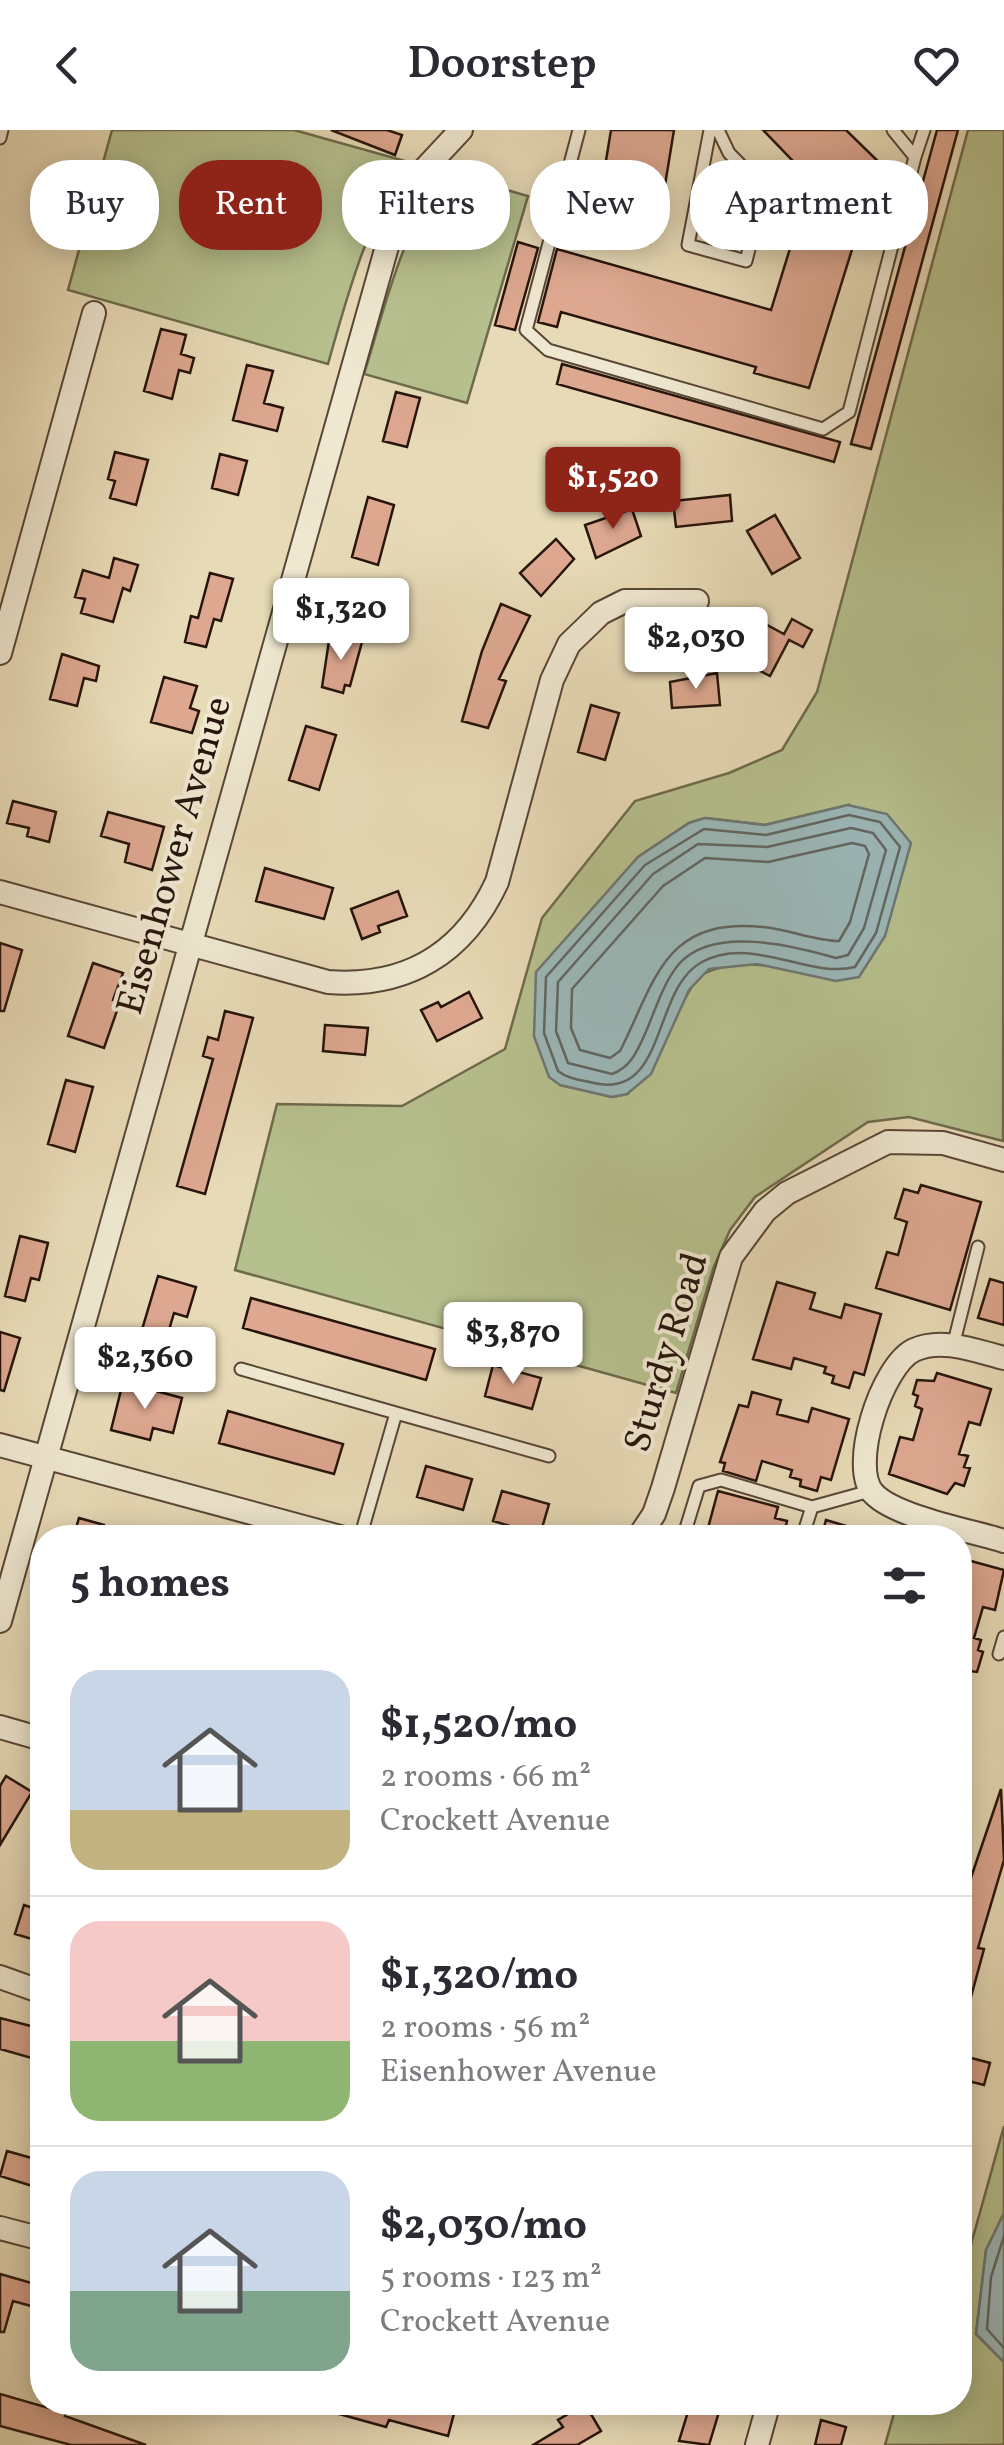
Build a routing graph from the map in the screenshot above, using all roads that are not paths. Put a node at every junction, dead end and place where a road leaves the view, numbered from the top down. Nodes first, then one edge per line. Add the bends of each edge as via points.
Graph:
1 (2, 130) edge
2 (579, 130) edge
3 (710, 130) edge
4 (718, 130) edge
5 (893, 130) edge
6 (924, 130) edge
7 (450, 133) edge
8 (0, 138) edge
9 (915, 157) junction
10 (94, 312) dead end
11 (697, 601) dead end
12 (0, 653) edge
13 (0, 892) edge
14 (187, 945) junction
15 (1004, 1160) edge
16 (978, 1247) dead end
17 (953, 1346) junction
18 (1004, 1358) edge
19 (240, 1369) dead end
20 (396, 1413) junction
21 (0, 1445) edge
22 (550, 1456) dead end
23 (46, 1457) junction
24 (870, 1491) junction
25 (812, 1508) junction
26 (296, 1525) edge
27 (364, 1525) edge
28 (647, 1525) edge
29 (687, 1525) edge
30 (806, 1525) edge
31 (918, 1525) edge
32 (972, 1536) edge
33 (1004, 1541) edge
34 (0, 1621) edge
35 (1004, 1637) edge
36 (999, 1654) dead end
37 (0, 1726) edge
38 (30, 1735) edge
39 (0, 1976) edge
40 (30, 1987) edge
41 (0, 2228) edge
42 (30, 2237) edge
43 (765, 2415) edge
44 (757, 2445) edge

1 - 8 lane
2 - 9 lane via 526,330 548,350 822,429 849,412
3 - 4 lane via 688,245 746,261 764,189
5 - 9 lane
6 - 9 lane
7 - 14 street, Eisenhower Avenue via 397,211
10 - 12 street
11 - 14 street via 625,601 601,613 570,644 552,680 498,882 472,926 428,964 382,982 328,982
13 - 14 street
14 - 23 street, Eisenhower Avenue
15 - 28 street, Sturdy Road via 943,1143 888,1142 765,1211 731,1257
16 - 17 lane
17 - 18 street
17 - 24 street via 912,1350 892,1370 864,1453
19 - 20 lane
20 - 22 lane
20 - 27 lane
21 - 23 street
23 - 26 street
23 - 34 street, Eisenhower Avenue
24 - 25 lane
24 - 31 street
25 - 29 lane via 706,1480
25 - 30 lane
32 - 33 street
35 - 36 lane
37 - 38 street
39 - 40 street
41 - 42 street
43 - 44 street

